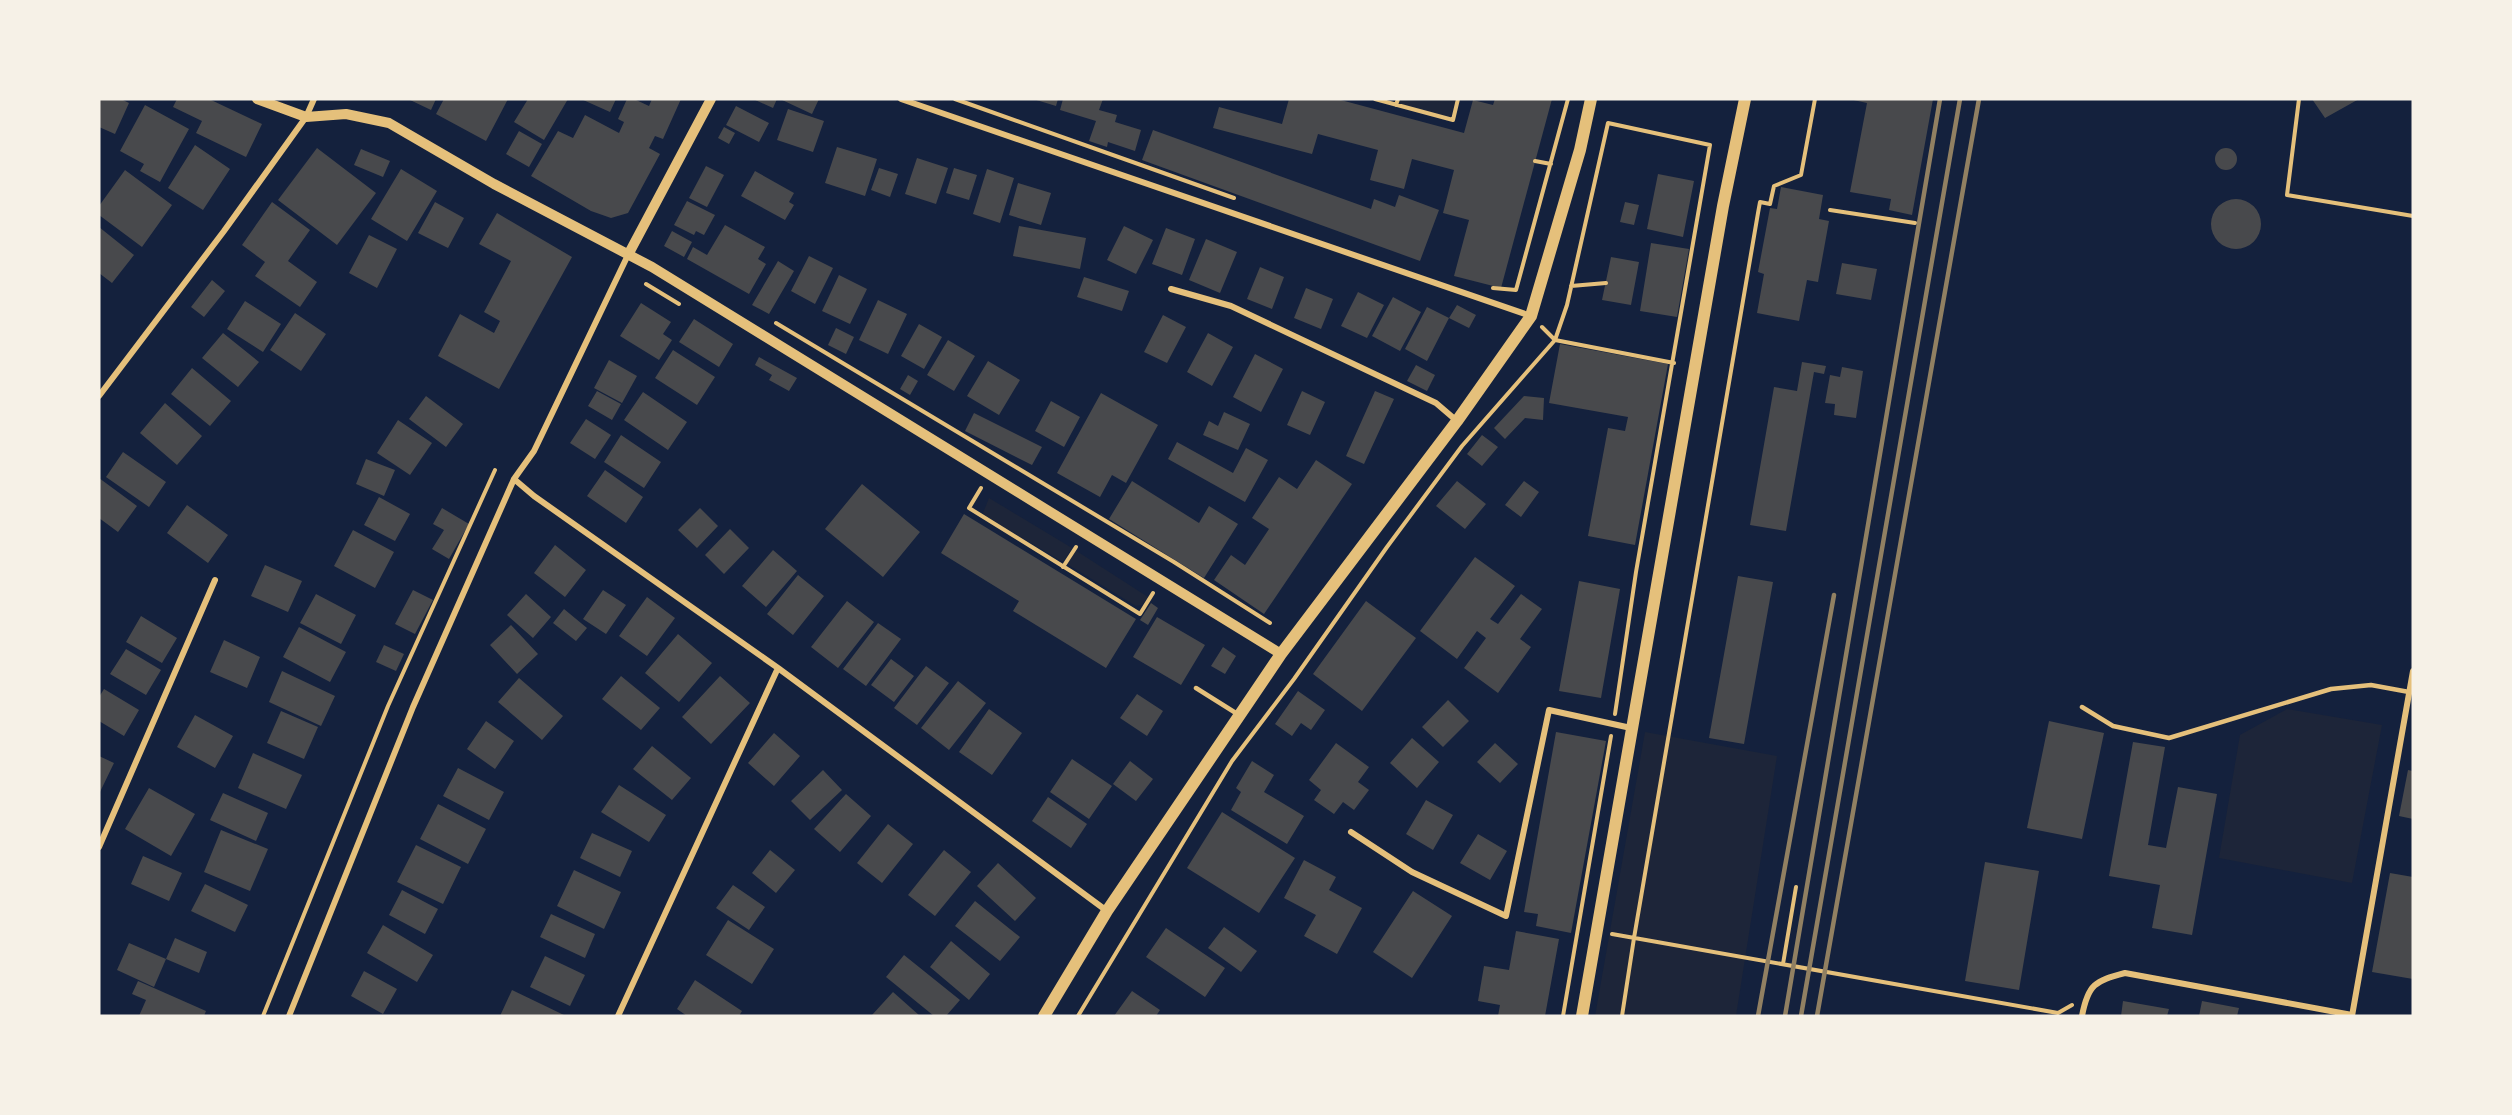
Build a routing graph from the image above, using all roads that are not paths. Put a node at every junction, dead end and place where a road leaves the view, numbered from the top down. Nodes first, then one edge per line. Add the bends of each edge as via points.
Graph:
1 (257, 99) edge
2 (314, 99) edge
3 (711, 99) edge
4 (901, 99) edge
5 (1591, 99) edge
6 (1745, 99) edge
7 (306, 117) junction
8 (628, 255) junction
9 (1171, 288) dead end
10 (1531, 316) junction
11 (99, 396) edge
12 (1457, 421) junction
13 (514, 479) junction
14 (215, 580) dead end
15 (1281, 654) junction
16 (778, 668) junction
17 (2413, 671) edge
18 (1196, 688) dead end
19 (2409, 692) junction
20 (2082, 707) dead end
21 (1239, 715) junction
22 (1630, 728) junction
23 (1351, 832) dead end
24 (99, 847) edge
25 (1107, 911) junction
26 (2352, 1015) edge
27 (289, 1016) edge
28 (618, 1016) edge
29 (1044, 1016) edge
30 (1582, 1016) edge
31 (2082, 1016) edge

1 - 7 street
2 - 7 street
3 - 8 street
4 - 10 street
5 - 10 main road
6 - 22 main road
7 - 8 street via 346,114 389,123
7 - 11 street
8 - 13 street via 534,450
8 - 15 street
9 - 12 street via 1231,306 1436,403
10 - 12 main road
12 - 15 main road
13 - 16 street
13 - 27 street via 413,707
14 - 24 street
15 - 21 main road
16 - 25 street
16 - 28 street
17 - 19 street
18 - 21 lane
19 - 20 lane via 2371,686 2331,689 2169,738 2113,726
19 - 26 street
21 - 25 main road
22 - 23 street via 1549,710 1506,916 1412,872
22 - 30 main road
25 - 29 main road
26 - 31 street via 2125,973 2100,980 2085,996

